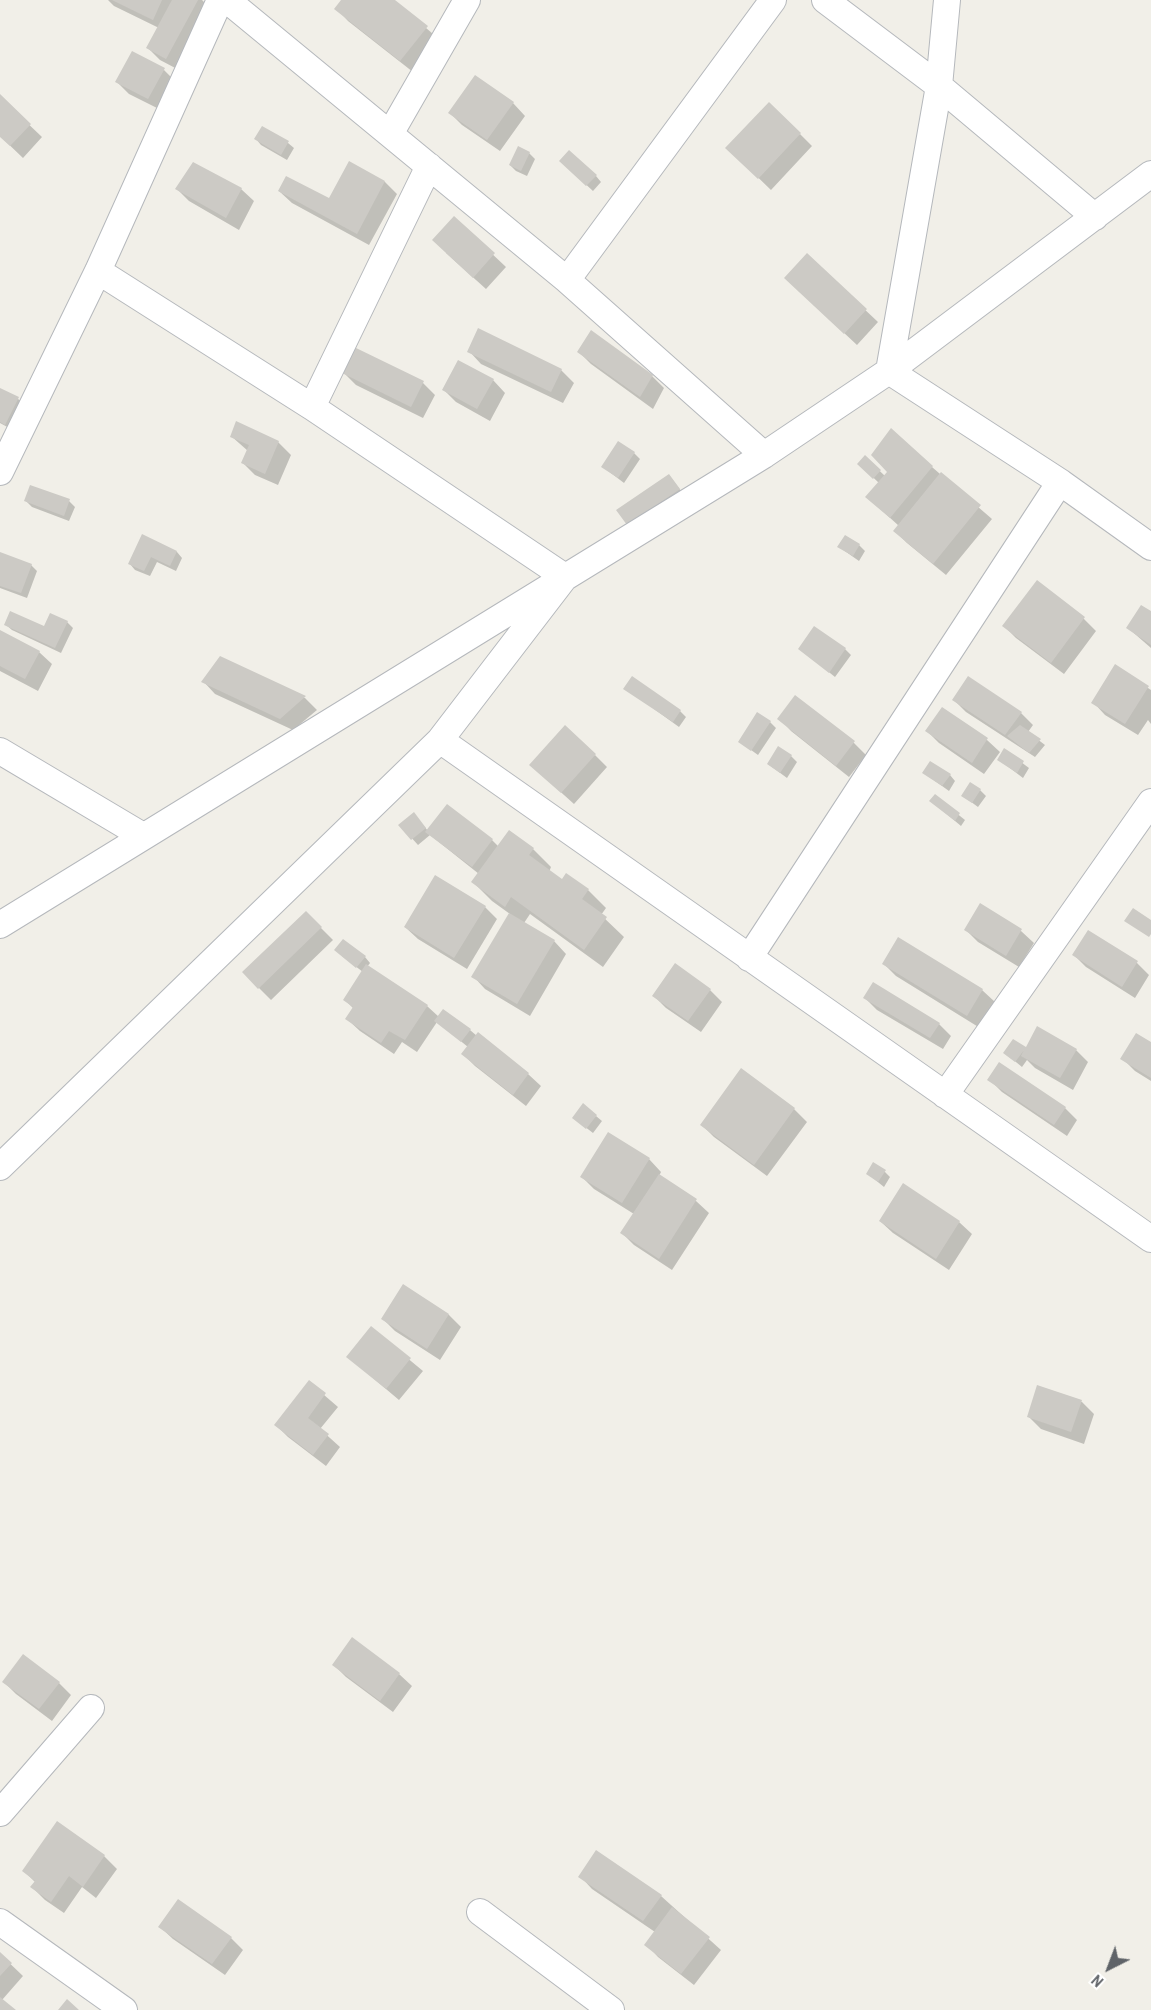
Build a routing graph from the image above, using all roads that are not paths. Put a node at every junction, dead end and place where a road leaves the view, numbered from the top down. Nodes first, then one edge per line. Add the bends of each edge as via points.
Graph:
1 (220, 0) edge
2 (227, 0) edge
3 (467, 0) edge
4 (772, 0) edge
5 (825, 0) edge
6 (947, 0) edge
7 (939, 86) junction
8 (390, 134) junction
9 (429, 166) junction
10 (1151, 174) edge
11 (1095, 217) junction
12 (98, 271) junction
13 (567, 280) junction
14 (889, 371) junction
15 (312, 407) junction
16 (764, 455) junction
17 (0, 472) edge
18 (1060, 482) junction
19 (1151, 547) edge
20 (565, 577) junction
21 (440, 740) junction
22 (0, 751) edge
23 (1151, 802) edge
24 (142, 836) junction
25 (0, 925) edge
26 (749, 958) junction
27 (945, 1095) junction
28 (0, 1167) edge
29 (1148, 1232) edge
30 (91, 1708) dead end
31 (0, 1814) edge
32 (480, 1912) dead end
33 (0, 1922) edge
34 (124, 2010) edge
35 (611, 2010) edge

1 - 12 street
2 - 8 street
3 - 8 street
4 - 13 street
5 - 7 street
6 - 7 street
7 - 11 street
7 - 14 street
8 - 9 street
9 - 13 street
9 - 15 street
10 - 11 street
11 - 14 street
12 - 15 street
12 - 17 street
13 - 16 street
14 - 16 street
14 - 18 street
15 - 20 street
16 - 20 street
18 - 19 street
18 - 26 street
20 - 21 street
20 - 24 street
21 - 26 street
21 - 28 street
22 - 24 street
23 - 27 street
24 - 25 street
26 - 27 street
27 - 29 street
30 - 31 street
32 - 35 street
33 - 34 street

